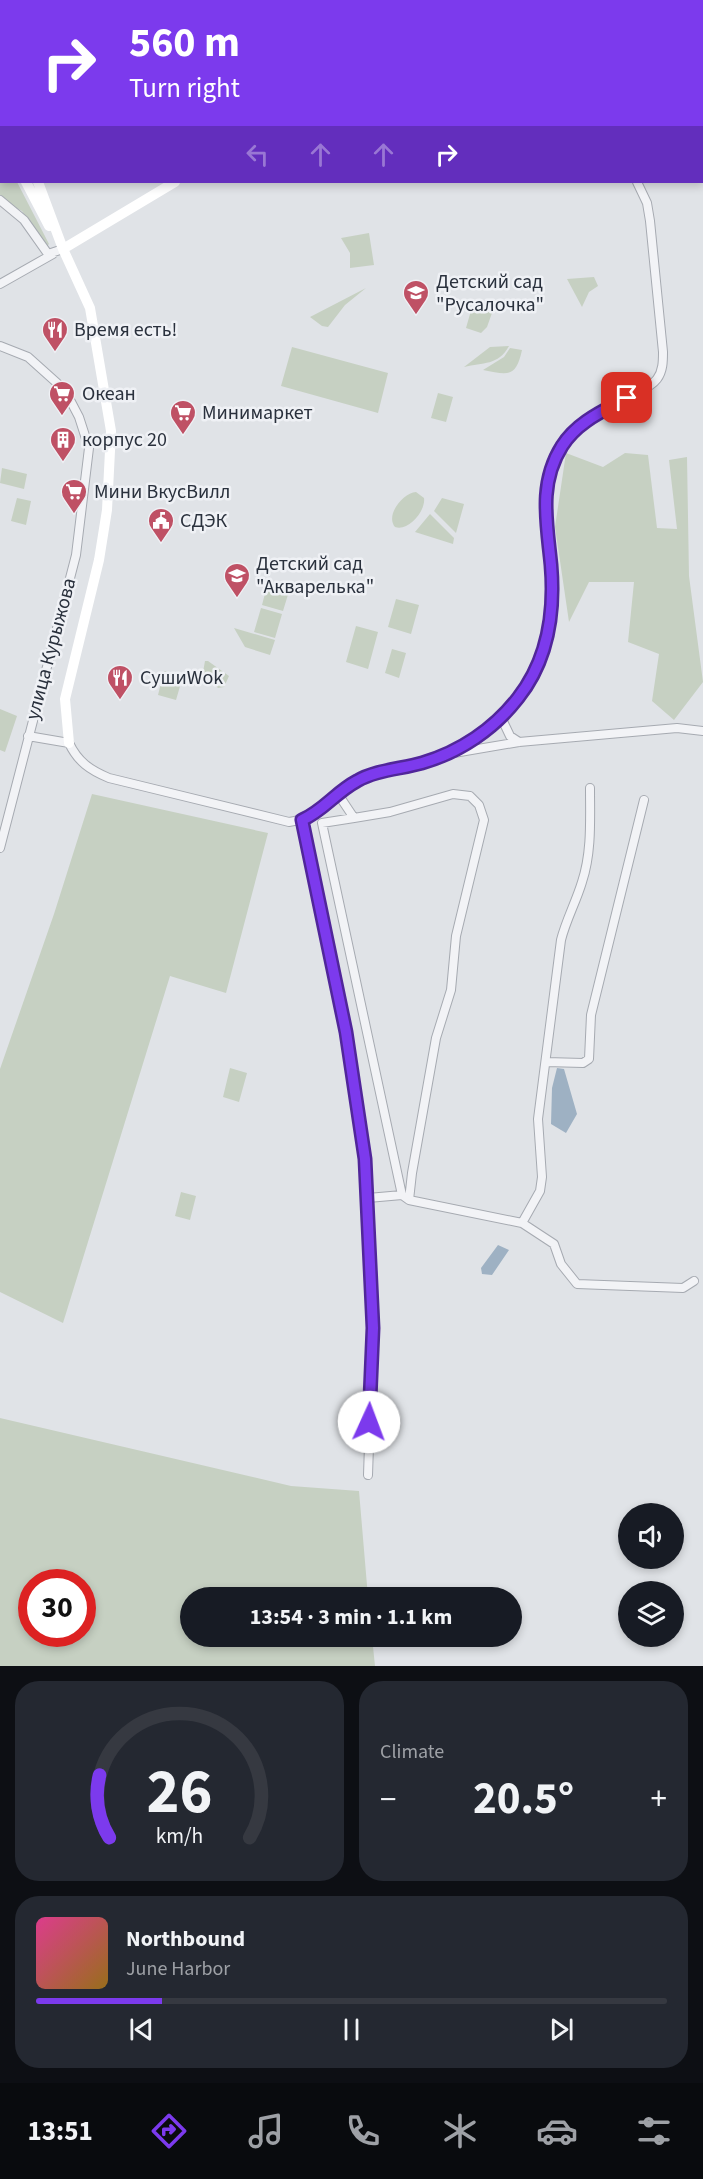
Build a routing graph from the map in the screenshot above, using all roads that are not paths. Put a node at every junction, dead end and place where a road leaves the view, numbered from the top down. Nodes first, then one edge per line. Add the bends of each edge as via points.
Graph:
1 (26, 183) edge
2 (38, 183) edge
3 (173, 183) edge
4 (637, 183) edge
5 (0, 200) edge
6 (58, 251) junction
7 (0, 284) edge
8 (0, 346) edge
9 (501, 717) junction
10 (703, 730) edge
11 (28, 736) junction
12 (519, 742) junction
13 (69, 743) junction
14 (447, 754) junction
15 (590, 788) dead end
16 (338, 794) junction
17 (644, 800) dead end
18 (354, 818) junction
19 (302, 820) junction
20 (0, 848) edge
21 (546, 1062) junction
22 (402, 1195) junction
23 (368, 1198) junction
24 (409, 1200) junction
25 (522, 1223) junction
26 (694, 1281) dead end
27 (368, 1475) dead end

1 - 6 street
2 - 6 street
3 - 6 street
4 - 9 street via 647,203 650,221 663,363 651,385 578,428 555,461 545,505 551,619 532,677
5 - 6 street via 24,220 44,250
6 - 7 street
6 - 13 street via 90,308 111,431 102,540 65,699
8 - 11 street, улица Курыжова via 28,357 63,389 79,417 89,448 76,555
9 - 12 street via 510,736
9 - 14 street
10 - 12 street via 677,728
11 - 13 street
11 - 20 street, улица Курыжова
12 - 14 street
13 - 19 street via 85,766 110,778 289,822
14 - 16 street via 370,775
15 - 21 street via 586,865 561,940
16 - 18 street
16 - 19 street
17 - 21 street via 591,1015 589,1059 583,1064
18 - 22 street via 322,824
18 - 24 street via 453,794 470,796 484,820 456,936 451,990 436,1038
19 - 23 street via 352,1065
21 - 25 street via 538,1119 541,1184
22 - 23 street
22 - 24 street
23 - 27 street via 373,1328
24 - 25 street
25 - 26 street via 554,1244 561,1264 577,1284 683,1288

